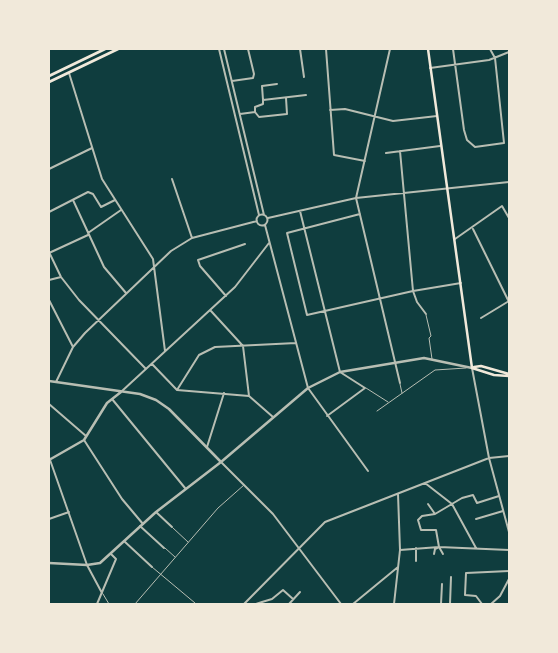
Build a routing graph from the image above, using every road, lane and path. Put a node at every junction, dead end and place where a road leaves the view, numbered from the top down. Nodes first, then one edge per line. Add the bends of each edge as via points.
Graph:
1 (105, 49) edge
2 (118, 49) edge
3 (219, 49) edge
4 (224, 49) edge
5 (248, 49) edge
6 (300, 49) edge
7 (326, 49) edge
8 (390, 49) edge
9 (428, 49) edge
10 (453, 49) edge
11 (490, 49) edge
12 (509, 52) edge
13 (495, 58) junction
14 (455, 65) junction
15 (430, 68) junction
16 (69, 73) junction
17 (49, 76) edge
18 (304, 77) dead end
19 (232, 81) junction
20 (49, 82) edge
21 (277, 84) dead end
22 (306, 95) dead end
23 (286, 98) junction
24 (263, 100) junction
25 (330, 110) junction
26 (255, 112) junction
27 (240, 114) junction
28 (437, 116) junction
29 (375, 117) junction
30 (441, 146) junction
31 (92, 148) junction
32 (400, 151) junction
33 (386, 153) dead end
34 (365, 161) junction
35 (49, 169) edge
36 (172, 178) dead end
37 (509, 182) edge
38 (448, 188) junction
39 (403, 194) junction
40 (356, 198) junction
41 (73, 200) junction
42 (115, 200) junction
43 (121, 210) junction
44 (300, 211) junction
45 (49, 212) edge
46 (264, 214) junction
47 (360, 214) junction
48 (259, 215) junction
49 (268, 218) junction
50 (509, 218) edge
51 (257, 221) junction
52 (265, 225) junction
53 (304, 228) junction
54 (473, 229) junction
55 (88, 234) junction
56 (192, 238) junction
57 (455, 239) junction
58 (269, 243) junction
59 (245, 244) dead end
60 (49, 252) edge
61 (154, 266) junction
62 (61, 277) junction
63 (49, 280) edge
64 (461, 283) junction
65 (413, 291) junction
66 (126, 293) junction
67 (226, 296) junction
68 (381, 298) junction
69 (49, 300) edge
70 (509, 301) edge
71 (211, 310) junction
72 (324, 311) junction
73 (426, 314) joint
74 (481, 318) dead end
75 (99, 319) junction
76 (296, 343) junction
77 (243, 346) junction
78 (73, 347) junction
79 (165, 351) junction
80 (432, 359) junction
81 (396, 363) junction
82 (152, 364) junction
83 (472, 368) junction
84 (146, 369) junction
85 (340, 372) junction
86 (509, 375) edge
87 (49, 381) edge
88 (56, 382) junction
89 (400, 383) joint
90 (308, 388) junction
91 (365, 388) junction
92 (178, 390) junction
93 (122, 391) junction
94 (224, 393) junction
95 (402, 393) junction
96 (249, 396) junction
97 (112, 398) junction
98 (388, 403) junction
99 (49, 404) edge
100 (377, 411) dead end
101 (327, 416) junction
102 (273, 417) junction
103 (86, 436) junction
104 (84, 440) junction
105 (207, 447) junction
106 (509, 456) edge
107 (489, 458) junction
108 (49, 459) edge
109 (221, 462) junction
110 (368, 471) dead end
111 (424, 483) junction
112 (245, 484) junction
113 (185, 488) junction
114 (398, 494) junction
115 (499, 496) junction
116 (428, 504) dead end
117 (452, 504) junction
118 (503, 511) junction
119 (68, 512) junction
120 (156, 512) junction
121 (435, 514) junction
122 (49, 519) edge
123 (476, 519) dead end
124 (142, 525) junction
125 (172, 528) joint
126 (509, 532) edge
127 (124, 541) junction
128 (189, 542) junction
129 (299, 547) junction
130 (440, 547) junction
131 (164, 548) joint
132 (416, 548) junction
133 (476, 548) junction
134 (400, 550) junction
135 (509, 550) edge
136 (111, 554) junction
137 (434, 554) dead end
138 (444, 554) dead end
139 (175, 558) junction
140 (416, 561) dead end
141 (49, 563) edge
142 (87, 565) junction
143 (152, 567) joint
144 (398, 567) junction
145 (509, 571) edge
146 (161, 575) junction
147 (451, 577) dead end
148 (509, 579) edge
149 (442, 584) dead end
150 (102, 592) junction
151 (300, 592) dead end
152 (293, 599) junction
153 (262, 603) edge
154 (97, 604) edge
155 (109, 604) edge
156 (135, 604) edge
157 (195, 604) edge
158 (244, 604) edge
159 (256, 604) edge
160 (289, 604) edge
161 (341, 604) edge
162 (353, 604) edge
163 (394, 604) edge
164 (441, 604) edge
165 (450, 604) edge
166 (482, 604) edge
167 (491, 604) edge

1 - 17 main road
2 - 16 main road
3 - 48 street
4 - 19 street
5 - 19 street via 253,78
6 - 18 street
7 - 25 street
8 - 29 street
9 - 15 main road
10 - 14 street
11 - 13 street
12 - 13 street
13 - 14 street
13 - 14 street via 504,143 476,147 467,140
14 - 15 street
15 - 28 main road
16 - 20 main road
16 - 31 street
19 - 27 street
21 - 24 street via 262,86
22 - 23 street
23 - 24 street
23 - 26 street via 287,114 259,118
24 - 26 street via 263,104 254,107
25 - 29 street via 345,109
25 - 34 street via 334,154
26 - 27 street
27 - 46 street
28 - 29 street via 393,120
28 - 30 main road
29 - 34 street
30 - 32 street
30 - 38 main road
31 - 35 street
31 - 42 street via 102,179
32 - 33 street
32 - 39 street
34 - 40 street
36 - 56 street
37 - 38 street
38 - 39 street
38 - 57 main road
39 - 40 street
39 - 65 street
40 - 44 street
40 - 47 street
41 - 42 street via 88,192 101,207
41 - 45 street
41 - 55 street
42 - 43 street
43 - 55 street
43 - 61 street via 145,244
44 - 49 street
44 - 53 street
46 - 48 street
46 - 49 street
47 - 53 street
47 - 68 street
48 - 51 street
49 - 52 street
50 - 54 street via 502,206
51 - 52 street
51 - 56 street
52 - 58 street
53 - 72 street
53 - 72 street via 286,233 307,315
54 - 57 street
54 - 70 street
55 - 60 street
55 - 66 street via 104,267
56 - 61 street
57 - 64 main road
58 - 67 street
58 - 76 street
59 - 67 street via 202,258 197,263
60 - 62 street
61 - 66 street
61 - 79 street
62 - 63 street
62 - 75 street
64 - 65 street
64 - 83 main road
65 - 68 street
65 - 73 street
66 - 75 street
67 - 71 street
68 - 72 street
68 - 81 street
69 - 78 street
70 - 74 street
71 - 77 street
71 - 79 street
72 - 85 street
73 - 80 street
75 - 78 street
75 - 84 street
76 - 77 street
76 - 90 street
77 - 92 street via 215,347 199,355
77 - 96 street
78 - 88 street
79 - 82 street
80 - 81 street
80 - 83 street
81 - 85 street
81 - 89 street
82 - 84 street
82 - 92 street
83 - 86 main road via 494,375
83 - 95 street via 435,370
83 - 107 street
84 - 93 street
85 - 90 street
85 - 91 street
87 - 88 street
88 - 93 street
89 - 95 street
90 - 101 street
90 - 102 street
91 - 98 street
91 - 101 street
92 - 94 street
93 - 97 street
93 - 105 street via 148,396 164,404
94 - 96 street
94 - 105 street
95 - 98 street
96 - 102 street
97 - 103 street
97 - 113 street
98 - 100 street
99 - 103 street
101 - 110 street
102 - 109 street
103 - 104 street
104 - 108 street
104 - 124 street
105 - 109 street
106 - 107 street
107 - 111 street
107 - 115 street
108 - 119 street
109 - 112 street
109 - 113 street
111 - 114 street
111 - 117 street
112 - 128 street via 218,508
112 - 129 street
113 - 120 street
114 - 129 street via 325,522
114 - 134 street
115 - 117 street via 477,504 473,495
115 - 118 street
116 - 121 street
117 - 121 street
117 - 133 street
118 - 123 street
118 - 126 street
119 - 122 street
119 - 142 street
120 - 124 street
120 - 125 street
121 - 130 street via 418,520 421,530 436,530
124 - 127 street
124 - 131 street
125 - 128 street
127 - 136 street
127 - 143 street
128 - 139 street
129 - 158 street
129 - 161 street
130 - 132 street
130 - 133 street
130 - 137 street
130 - 138 street
131 - 139 street
132 - 134 street
132 - 140 street
133 - 135 street
134 - 144 street
136 - 142 street via 97,564
136 - 150 street via 116,559
139 - 146 street
141 - 142 street
142 - 150 street
143 - 146 street
144 - 162 street
144 - 163 street
145 - 166 street via 466,573 465,595 476,596
146 - 156 street
146 - 157 street
147 - 165 street
148 - 167 street via 500,596
149 - 164 street
150 - 154 street
150 - 155 street
151 - 152 street
152 - 153 street via 283,590
152 - 160 street
153 - 159 street

